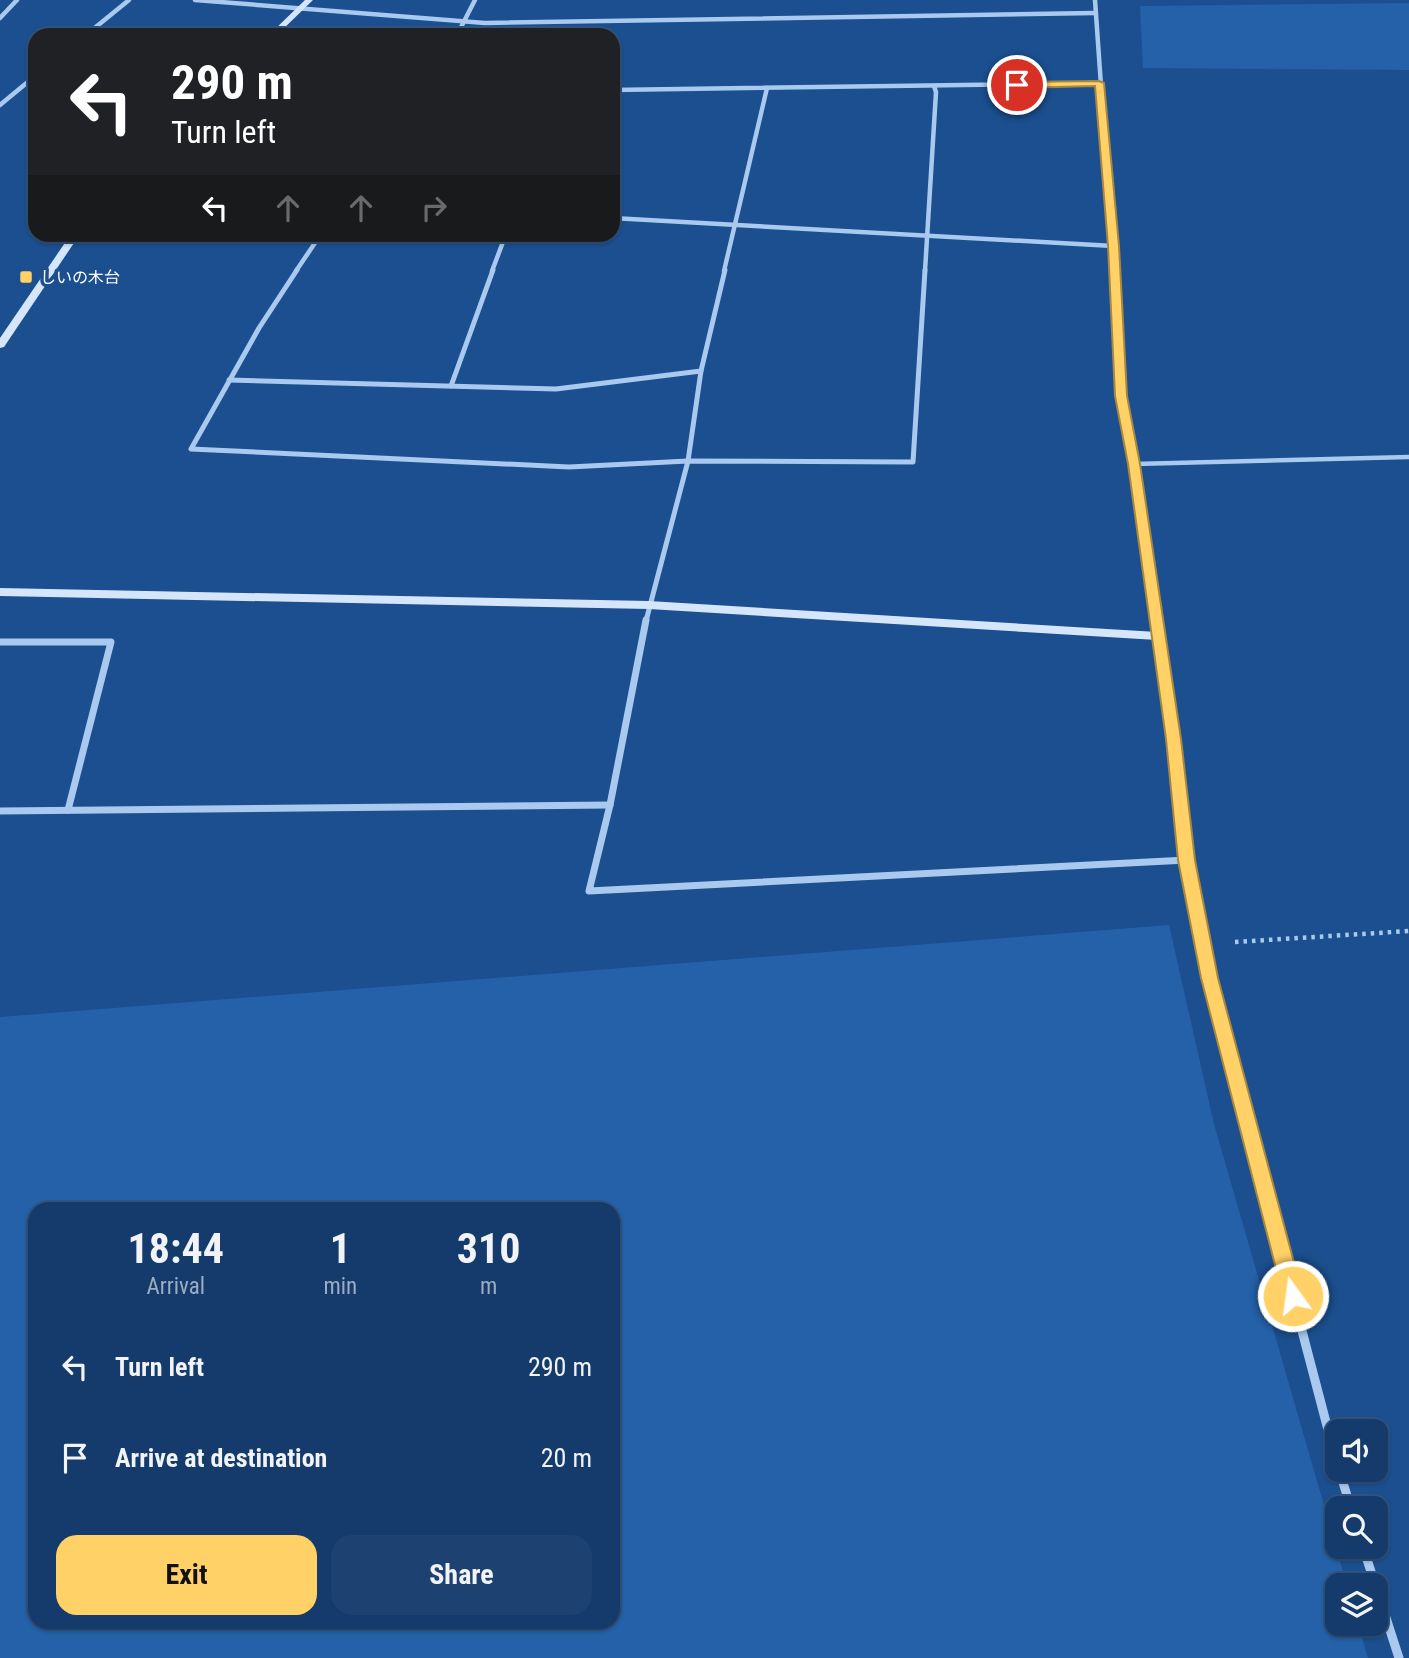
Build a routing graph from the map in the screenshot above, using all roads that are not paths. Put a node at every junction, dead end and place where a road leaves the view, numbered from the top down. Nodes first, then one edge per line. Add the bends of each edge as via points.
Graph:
1 (17, 0) edge
2 (128, 0) edge
3 (195, 0) edge
4 (309, 0) edge
5 (475, 0) edge
6 (1095, 0) edge
7 (300, 9) junction
8 (1094, 13) junction
9 (0, 18) edge
10 (466, 21) junction
11 (94, 28) edge
12 (280, 28) edge
13 (462, 28) edge
14 (28, 82) edge
15 (1099, 83) junction
16 (934, 86) junction
17 (766, 89) junction
18 (620, 90) edge
19 (0, 105) edge
20 (620, 219) edge
21 (734, 226) junction
22 (926, 237) junction
23 (71, 242) edge
24 (316, 242) edge
25 (503, 242) edge
26 (1113, 246) junction
27 (0, 345) edge
28 (701, 371) junction
29 (229, 380) junction
30 (450, 386) junction
31 (1409, 457) edge
32 (688, 461) junction
33 (1134, 464) junction
34 (0, 592) edge
35 (649, 606) junction
36 (1157, 636) junction
37 (0, 642) edge
38 (610, 806) junction
39 (68, 810) junction
40 (0, 811) edge
41 (1186, 860) junction
42 (1325, 1419) edge
43 (1367, 1559) edge
44 (1399, 1658) edge

1 - 9 street
2 - 11 street
3 - 7 street
4 - 7 street
5 - 10 street
6 - 8 street
7 - 10 street
7 - 12 street
8 - 10 street
8 - 15 street
10 - 13 street
14 - 19 street
15 - 16 street
15 - 26 street
16 - 17 street
16 - 22 street
17 - 18 street
17 - 21 street
20 - 21 street
21 - 22 street
21 - 28 street
22 - 26 street
22 - 32 street via 914,462
23 - 27 street
24 - 29 street
25 - 30 street
26 - 33 street via 1121,396
28 - 30 street via 556,389
28 - 32 street
29 - 30 street
29 - 32 street via 191,449 569,467
31 - 33 lane
32 - 35 street
33 - 36 street
34 - 35 street
35 - 36 street
35 - 38 street
36 - 41 street via 1174,739
37 - 39 street via 111,642
38 - 39 street
38 - 41 street via 589,891
39 - 40 street
41 - 42 street via 1209,978
43 - 44 street

